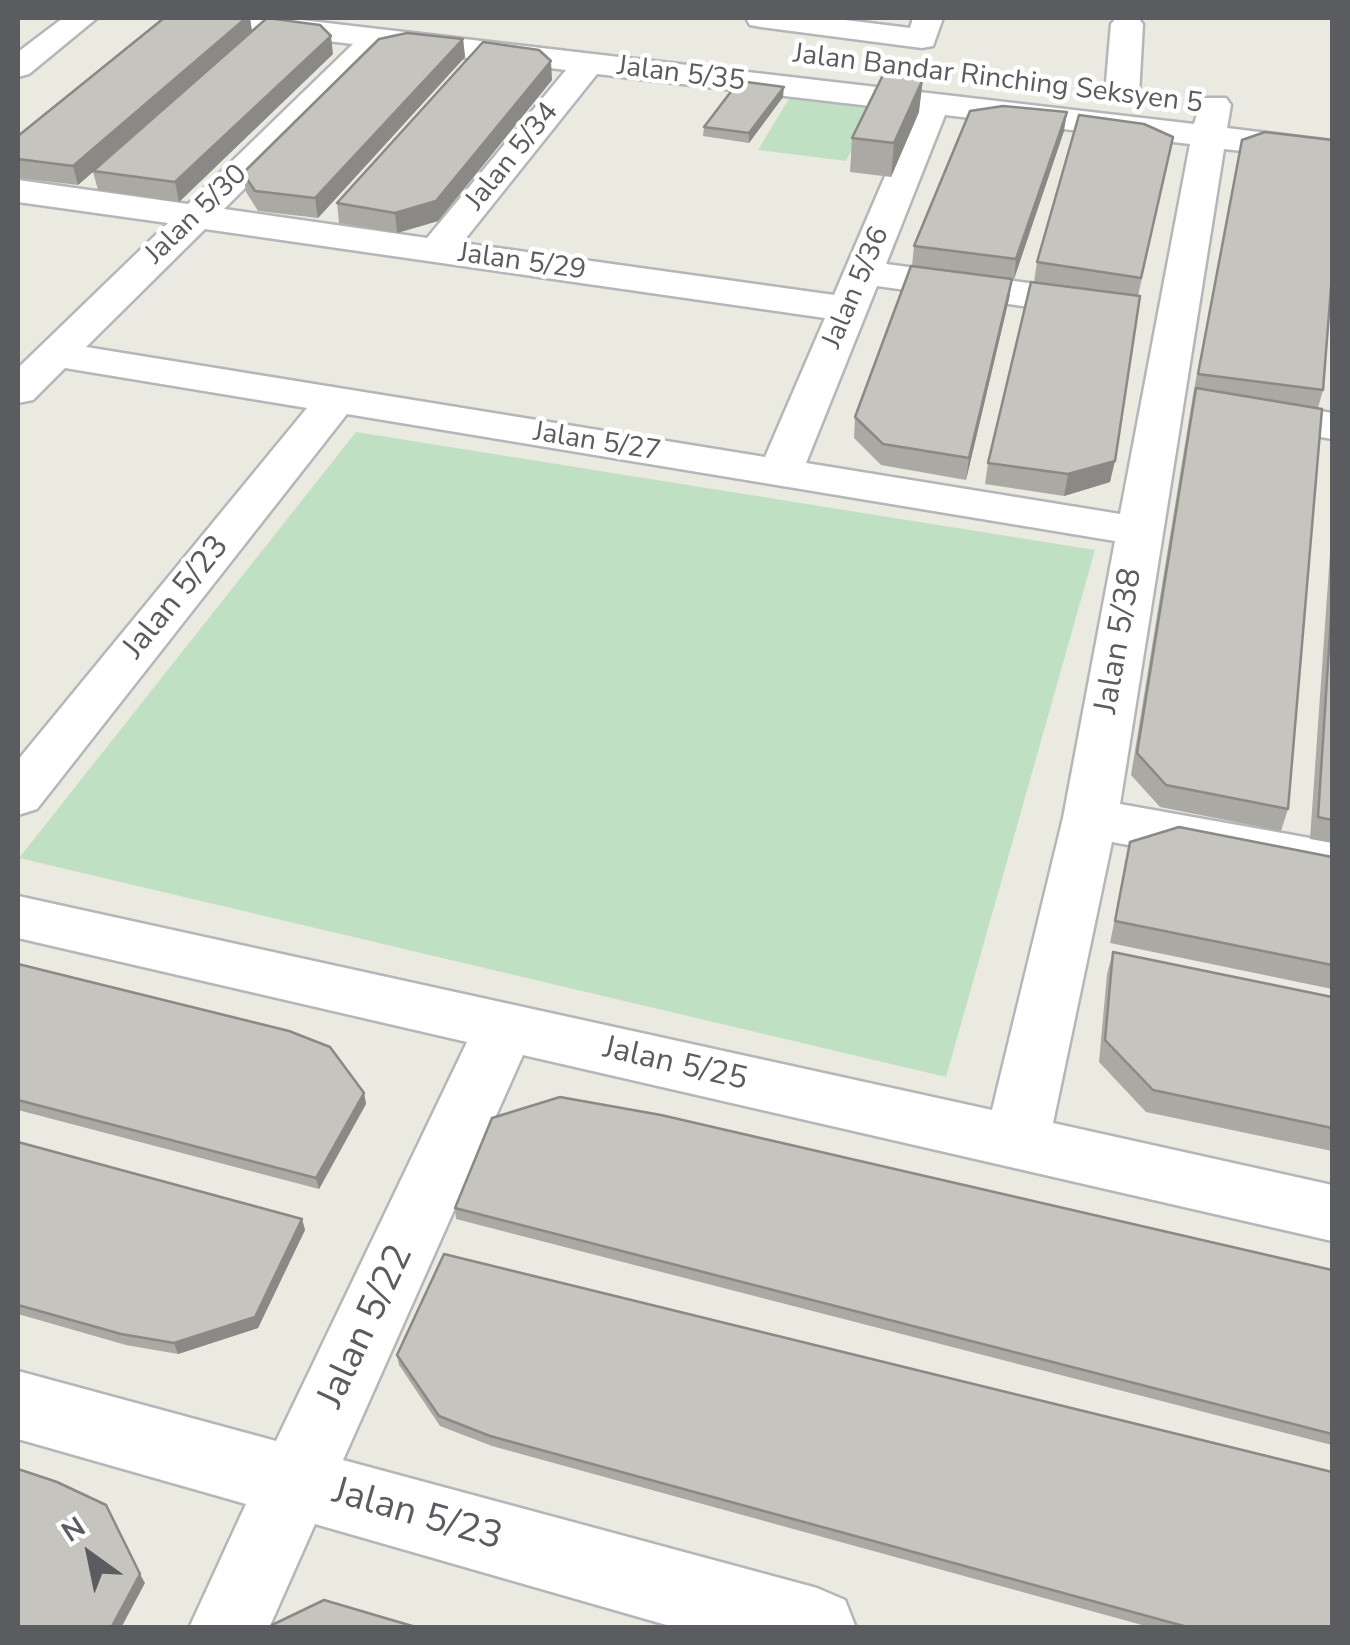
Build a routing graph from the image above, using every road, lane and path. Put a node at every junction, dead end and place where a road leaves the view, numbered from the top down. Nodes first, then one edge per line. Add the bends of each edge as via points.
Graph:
1 (82, 18) edge
2 (209, 18) edge
3 (761, 18) edge
4 (1127, 24) dead end
5 (376, 39) junction
6 (921, 42) edge
7 (588, 64) junction
8 (873, 65) dead end
9 (18, 67) edge
10 (1087, 90) dead end
11 (1122, 94) junction
12 (934, 104) junction
13 (1189, 110) junction
14 (1332, 120) edge
15 (1332, 151) edge
16 (18, 191) edge
17 (197, 216) junction
18 (437, 250) junction
19 (863, 272) junction
20 (848, 310) junction
21 (1176, 315) junction
22 (55, 354) junction
23 (18, 391) edge
24 (336, 400) junction
25 (1192, 403) junction
26 (1332, 426) edge
27 (780, 473) junction
28 (1138, 531) junction
29 (18, 796) edge
30 (1090, 818) junction
31 (1332, 862) edge
32 (18, 917) edge
33 (505, 1026) junction
34 (1017, 1142) junction
35 (1332, 1213) edge
36 (18, 1405) edge
37 (295, 1482) junction
38 (228, 1628) edge
39 (817, 1628) edge

1 - 9 street
2 - 5 street, Jalan 5/35
3 - 6 street
4 - 11 street
5 - 7 street, Jalan 5/35
5 - 17 street, Jalan 5/30
6 - 8 street, Jalan Bandar Rinching Seksyen 5
7 - 12 street, Jalan 5/35
7 - 18 street, Jalan 5/34
10 - 11 street, Jalan Bandar Rinching Seksyen 5
11 - 13 street, Jalan Bandar Rinching Seksyen 5
12 - 13 street, Jalan 5/35
12 - 19 street, Jalan 5/36
13 - 14 street, Jalan Bandar Rinching Seksyen 5
13 - 15 street, Jalan 5/35
13 - 21 street, Jalan 5/38
16 - 17 street, Jalan 5/29
17 - 18 street, Jalan 5/29
17 - 22 street, Jalan 5/30
18 - 20 street, Jalan 5/29
19 - 20 street, Jalan 5/36
19 - 21 street
20 - 27 street, Jalan 5/36
21 - 25 street, Jalan 5/38
22 - 23 street, Jalan 5/30
22 - 24 street, Jalan 5/27
24 - 27 street, Jalan 5/27
24 - 29 street, Jalan 5/23
25 - 26 street
25 - 28 street, Jalan 5/38
27 - 28 street, Jalan 5/27
28 - 30 street, Jalan 5/38
30 - 31 street
30 - 34 street, Jalan 5/38
32 - 33 street, Jalan 5/25
33 - 34 street, Jalan 5/25
33 - 37 street, Jalan 5/22
34 - 35 street, Jalan 5/25
36 - 37 street, Jalan 5/23
37 - 38 street, Jalan 5/22
37 - 39 street, Jalan 5/23

